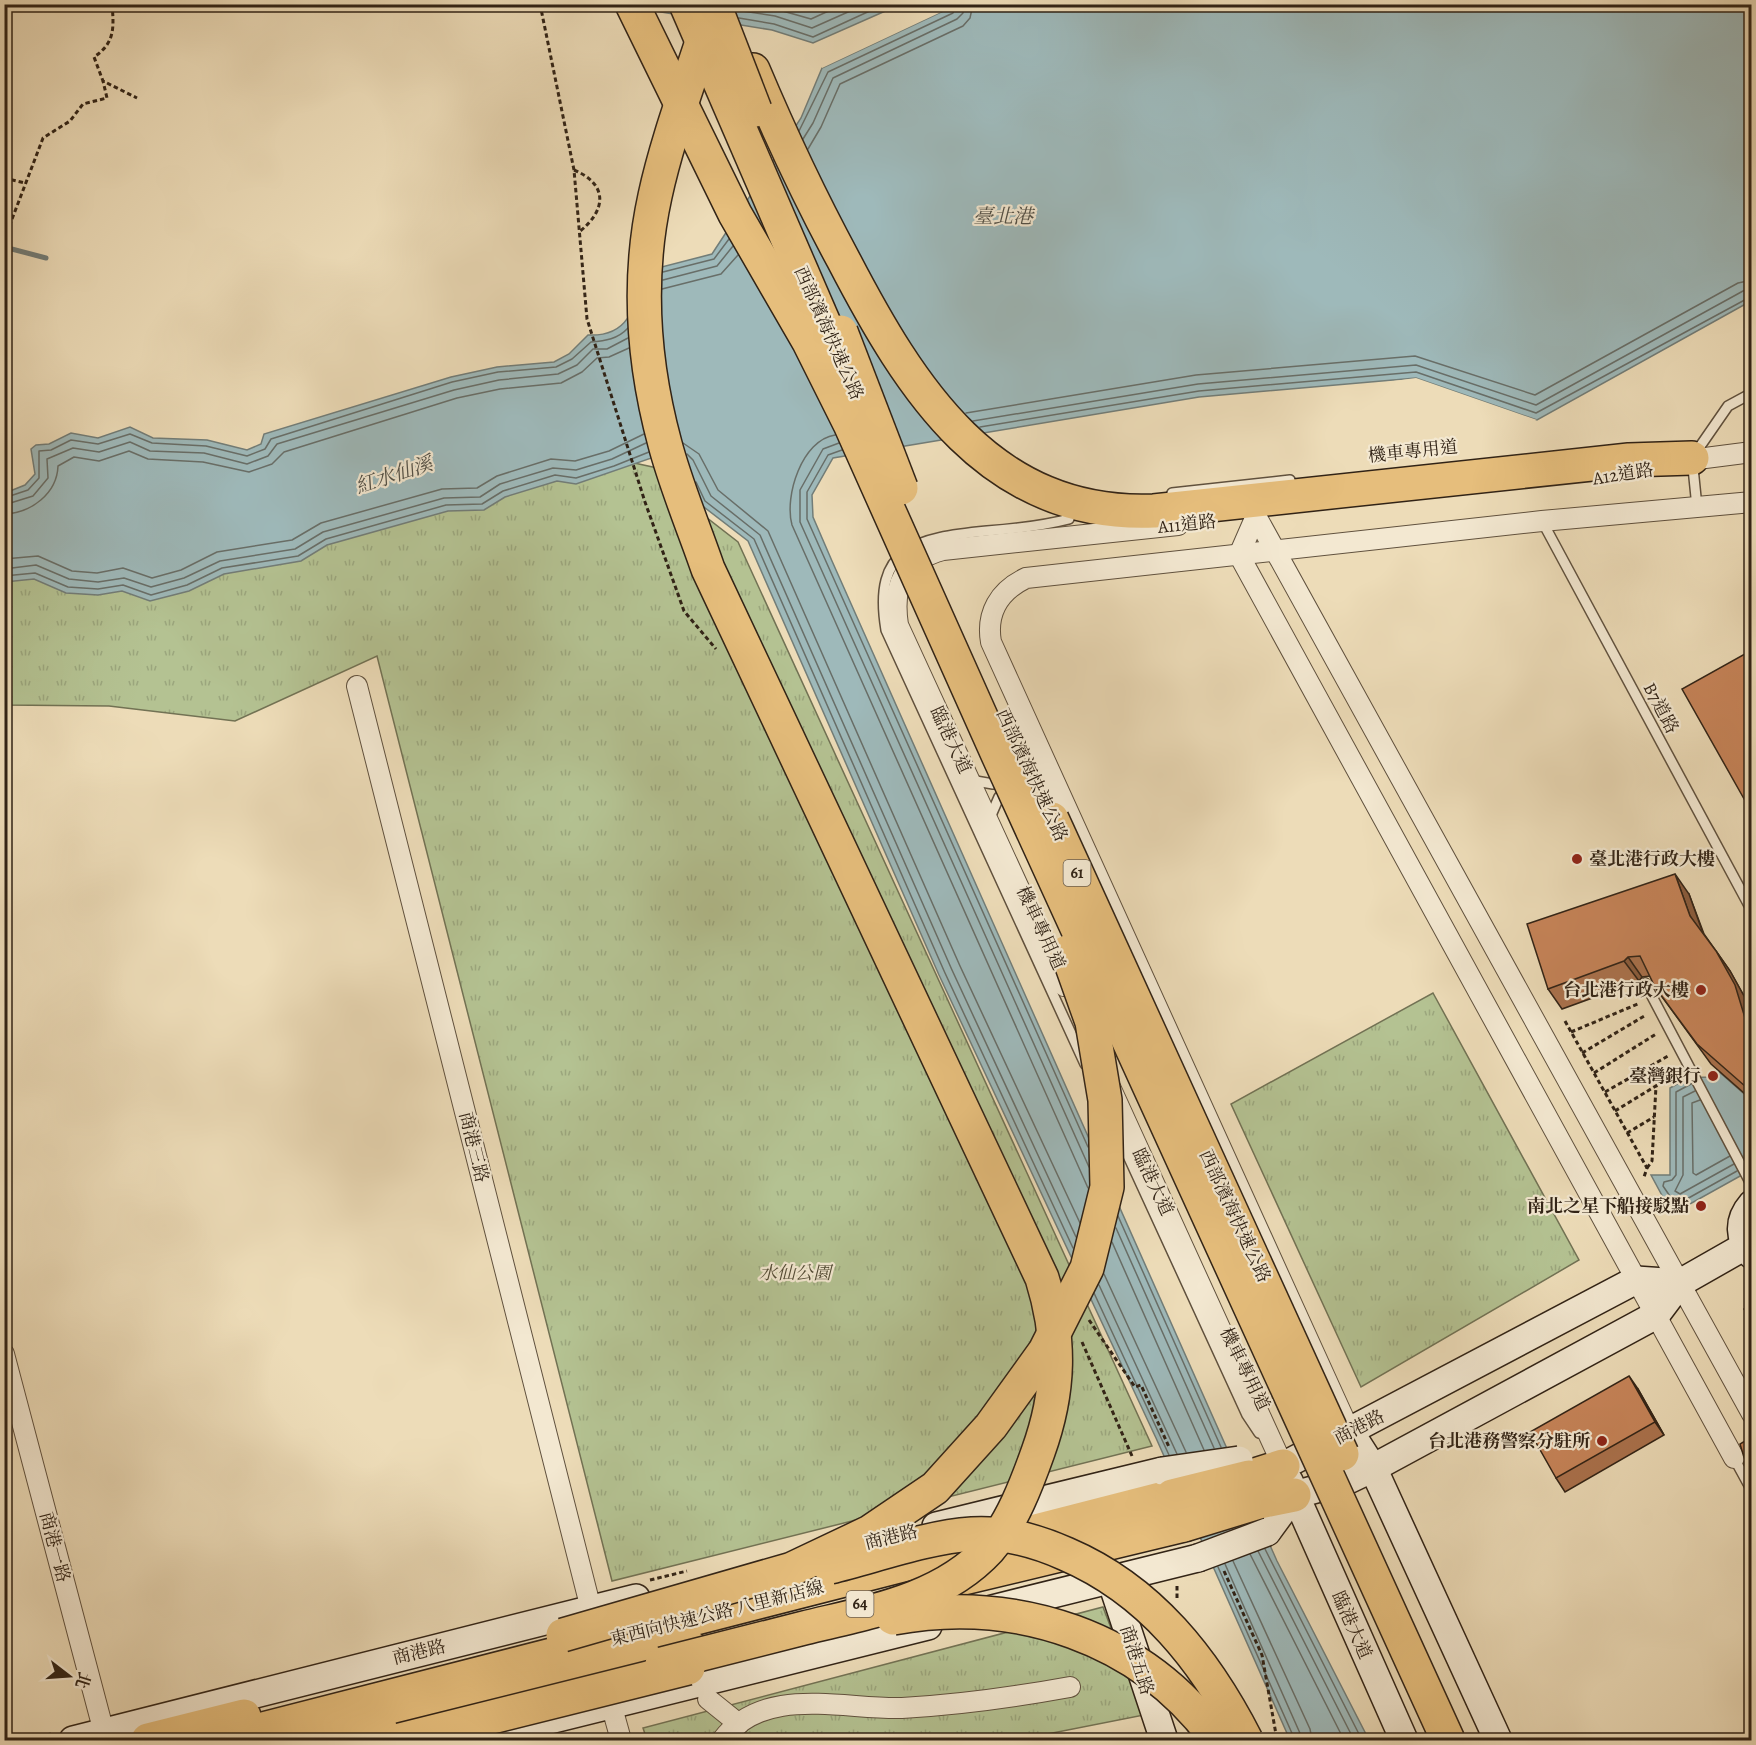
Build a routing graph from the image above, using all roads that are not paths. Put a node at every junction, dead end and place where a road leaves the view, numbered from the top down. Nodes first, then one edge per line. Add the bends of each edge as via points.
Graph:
1 (632, 4) edge
2 (662, 4) edge
3 (686, 4) edge
4 (714, 4) edge
5 (726, 4) edge
6 (1752, 393) edge
7 (1621, 450) dead end
8 (1752, 452) edge
9 (1692, 458) junction
10 (1296, 479) dead end
11 (1530, 486) joint
12 (1165, 494) dead end
13 (1752, 502) edge
14 (1697, 507) junction
15 (1071, 511) junction
16 (1256, 516) junction
17 (1542, 521) junction
18 (1275, 551) junction
19 (1239, 555) junction
20 (898, 625) joint
21 (951, 667) junction
22 (357, 686) dead end
23 (1037, 745) junction
24 (970, 780) junction
25 (1057, 788) junction
26 (988, 821) junction
27 (1752, 911) edge
28 (1645, 983) edge
29 (1752, 1186) edge
30 (1752, 1204) edge
31 (1748, 1251) edge
32 (1636, 1280) junction
33 (1680, 1283) junction
34 (1656, 1316) junction
35 (4, 1354) edge
36 (1752, 1414) edge
37 (1350, 1432) junction
38 (1734, 1458) joint
39 (1373, 1468) junction
40 (1288, 1480) junction
41 (1346, 1481) junction
42 (1752, 1491) edge
43 (1167, 1492) junction
44 (1253, 1493) junction
45 (1111, 1580) junction
46 (591, 1609) junction
47 (563, 1635) junction
48 (1070, 1687) dead end
49 (708, 1699) dead end
50 (611, 1704) junction
51 (405, 1721) edge
52 (739, 1724) junction
53 (105, 1736) edge
54 (73, 1740) edge
55 (148, 1740) edge
56 (220, 1740) edge
57 (327, 1740) edge
58 (353, 1740) edge
59 (469, 1740) edge
60 (621, 1740) edge
61 (722, 1740) edge
62 (1164, 1740) edge
63 (1217, 1740) edge
64 (1246, 1740) edge
65 (1404, 1740) edge
66 (1438, 1740) edge
67 (1448, 1740) edge
68 (1461, 1740) edge
69 (1470, 1740) edge
70 (1498, 1740) edge

1 - 67 highway, bridge via 735,214 809,342 850,424
2 - 21 highway, 西部濱海快速公路 / 61, bridge
3 - 69 highway, 西部濱海快速公路 / 61, bridge via 843,365 1151,1033
4 - 37 highway, bridge via 911,513 976,666 1309,1399
4 - 51 highway, bridge via 655,196 644,263 651,384 665,446 708,569 1042,1278 1052,1309 1057,1347 1053,1390 1045,1434 1031,1473 990,1548 939,1587 901,1603 663,1664
5 - 15 highway via 763,94 828,231 885,338 918,388 987,459
6 - 9 lane via 1728,406
7 - 9 lane
8 - 9 street, A12道路
9 - 11 street, A12道路 via 1642,474
9 - 14 lane
9 - 15 highway via 1629,460 1154,511
10 - 12 lane
11 - 16 street, A11道路
13 - 14 street, A12道路
14 - 17 street, A12道路
15 - 40 lane, 機車專用道 via 1045,525 935,537 913,545 888,572 883,589 886,630 1247,1415
16 - 18 street
16 - 19 street
16 - 20 street, A11道路 via 933,553 917,560 905,573 895,606
17 - 18 street, A11道路
17 - 27 lane, B7道路
18 - 19 street, A11道路
18 - 33 street
19 - 23 street, A11道路 via 1026,578 1012,585 993,608 988,624 991,642
19 - 32 street
20 - 24 street, 臨港大道
21 - 47 highway, bridge via 1092,1023 1105,1100 1107,1187 1087,1268 1045,1351 991,1426 935,1488 870,1533 792,1569
21 - 66 highway, 西部濱海快速公路 / 61
22 - 46 street, 商港三路
23 - 24 lane via 1026,768 993,784
23 - 25 street
24 - 26 street, 臨港大道
25 - 26 lane via 1032,781 999,797
25 - 37 street
26 - 40 street, 臨港大道
28 - 29 lane
30 - 31 street via 1741,1225
31 - 33 street
32 - 33 street
32 - 34 street
32 - 37 street, 商港路
33 - 34 street
33 - 36 street
34 - 38 street
34 - 39 street
35 - 53 street, 商港一路
37 - 39 street
37 - 40 street, 商港路
38 - 42 lane
39 - 41 street
39 - 70 street
40 - 41 street
40 - 44 highway, 東西向快速公路 八里新店線
40 - 44 street, 商港路
40 - 65 street, 臨港大道
41 - 68 street
43 - 44 highway, 東西向快速公路 八里新店線, bridge
43 - 46 street, 商港路
43 - 51 highway, 東西向快速公路 八里新店線 / 64 via 1029,1546
44 - 45 street, bridge via 1198,1558
45 - 50 street
45 - 62 street, 商港五路
46 - 53 street, 商港路
47 - 55 highway
47 - 64 highway, bridge via 948,1538 995,1535 1033,1542 1077,1558 1145,1602 1209,1675
48 - 52 street via 901,1708 820,1702 783,1706
49 - 52 street
50 - 59 street
50 - 60 street
51 - 56 highway, 東西向快速公路 八里新店線 / 64
51 - 57 highway, 東西向快速公路 八里新店線 / 64
51 - 58 highway
51 - 63 highway, bridge via 868,1622 956,1611 996,1612 1042,1620 1116,1650 1168,1687
52 - 61 street
53 - 54 street, 商港路

